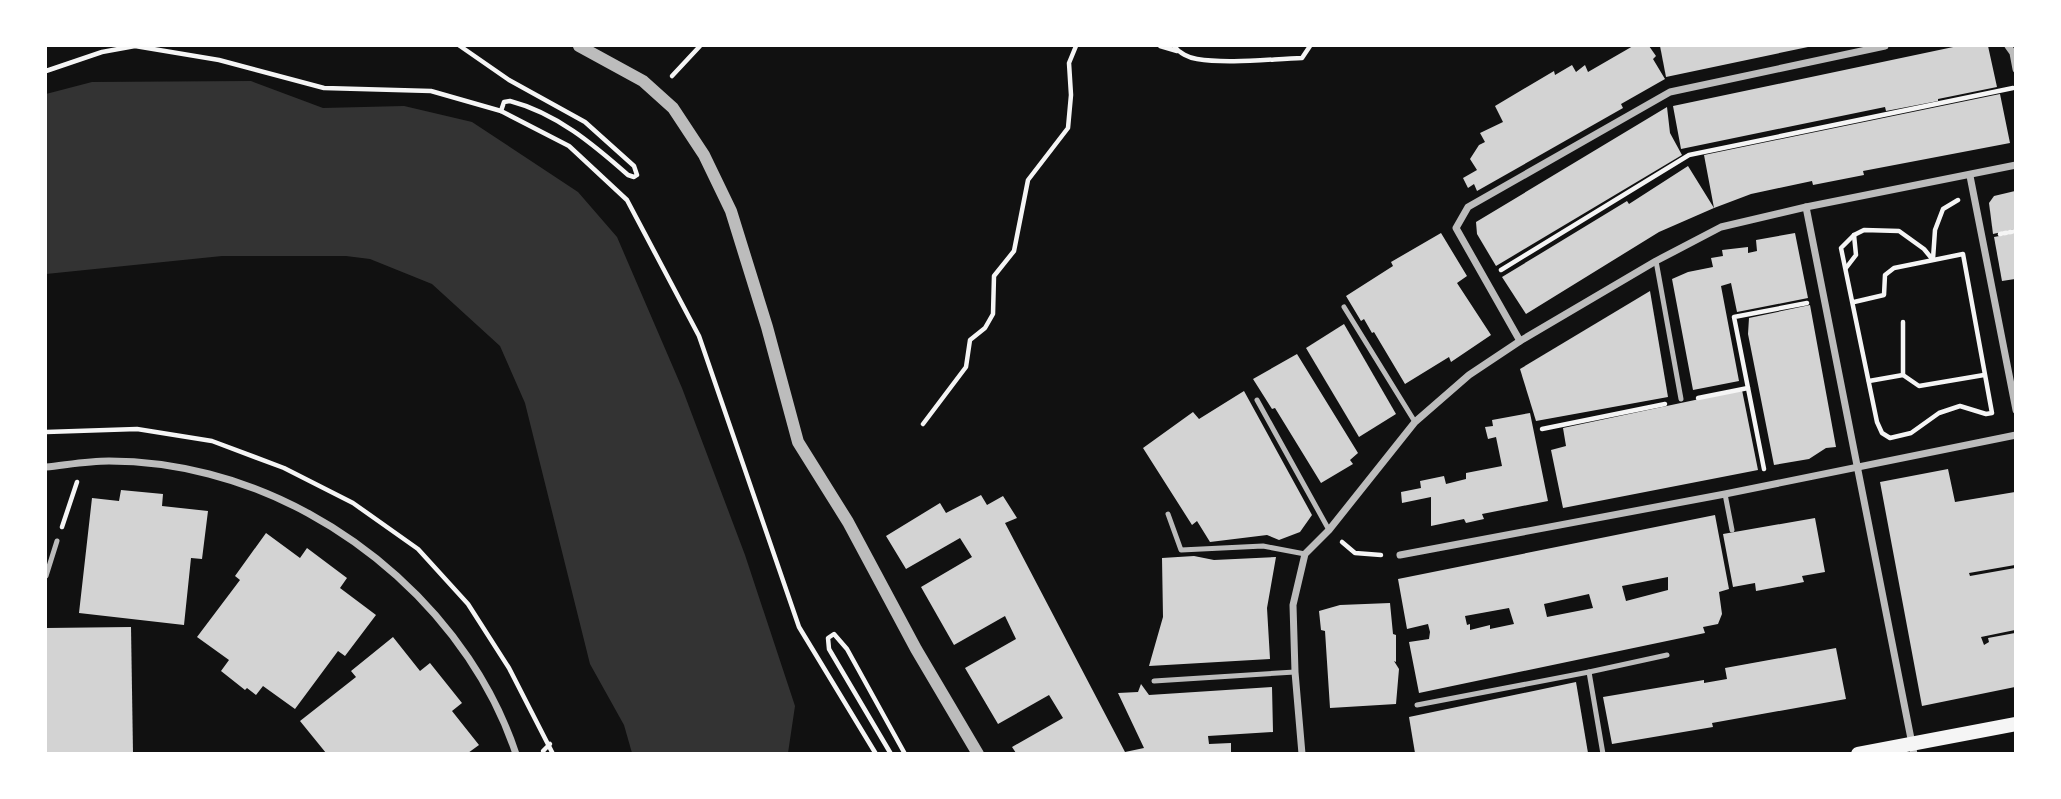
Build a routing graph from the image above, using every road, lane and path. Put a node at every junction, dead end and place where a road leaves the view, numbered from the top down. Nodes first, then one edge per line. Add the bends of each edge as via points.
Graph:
1 (460, 46) edge
2 (579, 46) edge
3 (700, 46) edge
4 (1076, 46) edge
5 (1160, 46) edge
6 (1310, 46) edge
7 (1885, 46) edge
8 (2008, 46) edge
9 (1176, 48) edge
10 (2015, 69) edge
11 (46, 71) edge
12 (672, 76) dead end
13 (2015, 88) edge
14 (501, 111) junction
15 (2015, 165) edge
16 (1970, 176) junction
17 (1958, 200) dead end
18 (1806, 207) junction
19 (2015, 231) edge
20 (2000, 234) dead end
21 (1854, 235) junction
22 (1933, 260) junction
23 (1656, 261) junction
24 (1846, 269) junction
25 (1485, 280) junction
26 (1825, 299) junction
27 (1854, 302) junction
28 (1344, 307) dead end
29 (1903, 322) dead end
30 (1520, 341) junction
31 (1903, 375) junction
32 (1984, 375) junction
33 (1869, 381) junction
34 (1748, 388) junction
35 (1697, 398) dead end
36 (1681, 399) dead end
37 (1257, 400) dead end
38 (1671, 403) dead end
39 (2015, 410) edge
40 (1415, 422) junction
41 (923, 424) dead end
42 (1542, 429) dead end
43 (2015, 435) edge
44 (83, 464) junction
45 (46, 467) edge
46 (1859, 467) junction
47 (1768, 486) junction
48 (1725, 494) junction
49 (1168, 514) dead end
50 (1329, 530) junction
51 (1732, 530) dead end
52 (57, 541) joint
53 (1305, 554) junction
54 (1400, 555) joint
55 (46, 576) edge
56 (1667, 655) dead end
57 (1296, 672) junction
58 (1589, 672) junction
59 (1154, 681) dead end
60 (1417, 705) dead end
61 (2015, 724) edge
62 (550, 744) dead end
63 (1913, 748) edge
64 (544, 752) edge
65 (516, 754) edge
66 (876, 754) edge
67 (891, 754) edge
68 (905, 754) edge
69 (978, 754) edge
70 (1302, 754) edge
71 (1603, 754) edge
72 (1858, 754) edge

1 - 14 path via 509,80 584,121 634,166 637,175 628,175 591,142 556,121 517,103 504,102
2 - 69 street via 643,81 673,108 704,155 731,211 798,442
3 - 12 path
4 - 41 path via 1069,63 1068,128 1028,180 1014,251 994,276 993,314 970,340 966,367
5 - 9 path
6 - 9 path via 1302,58 1195,59
7 - 25 street via 1670,92 1468,207 1455,228
8 - 10 street
11 - 14 path via 135,46 219,60 324,88 431,91
13 - 25 path via 1689,155
14 - 66 path via 569,146 627,200 699,336 799,627
15 - 16 street
16 - 18 street
16 - 39 street
17 - 22 path via 1943,209 1935,230
18 - 23 street via 1721,228
18 - 26 street
19 - 20 path
21 - 22 path via 1864,230 1899,231
21 - 24 path via 1856,255
21 - 24 path via 1841,248
22 - 27 path via 1894,268 1885,275 1884,295
22 - 32 path via 1963,254
23 - 30 street
23 - 36 lane
24 - 27 path
25 - 30 street
26 - 34 path via 1734,317
26 - 46 street
27 - 33 path
28 - 40 lane
29 - 31 path
30 - 40 street via 1469,375
31 - 32 path via 1919,386
31 - 33 path
32 - 33 path via 1992,412 1960,406 1939,412 1911,433 1890,438 1877,422
34 - 35 path
34 - 47 path
37 - 50 lane
38 - 42 path
40 - 50 street
43 - 46 street
44 - 45 street
44 - 52 path
44 - 65 street via 107,461 208,473 307,512 359,544 409,587 453,638 500,713
46 - 47 street
46 - 63 street
47 - 48 street
48 - 51 lane
48 - 54 street
49 - 53 lane via 1181,550 1263,546
50 - 53 street
50 - 54 path via 1355,553
52 - 55 lane
53 - 57 street via 1293,605
56 - 58 lane
57 - 59 lane
57 - 70 street
58 - 60 lane
58 - 71 lane
61 - 63 main road
62 - 64 path
63 - 72 main road
67 - 68 path via 829,649 828,638 834,634 847,649

